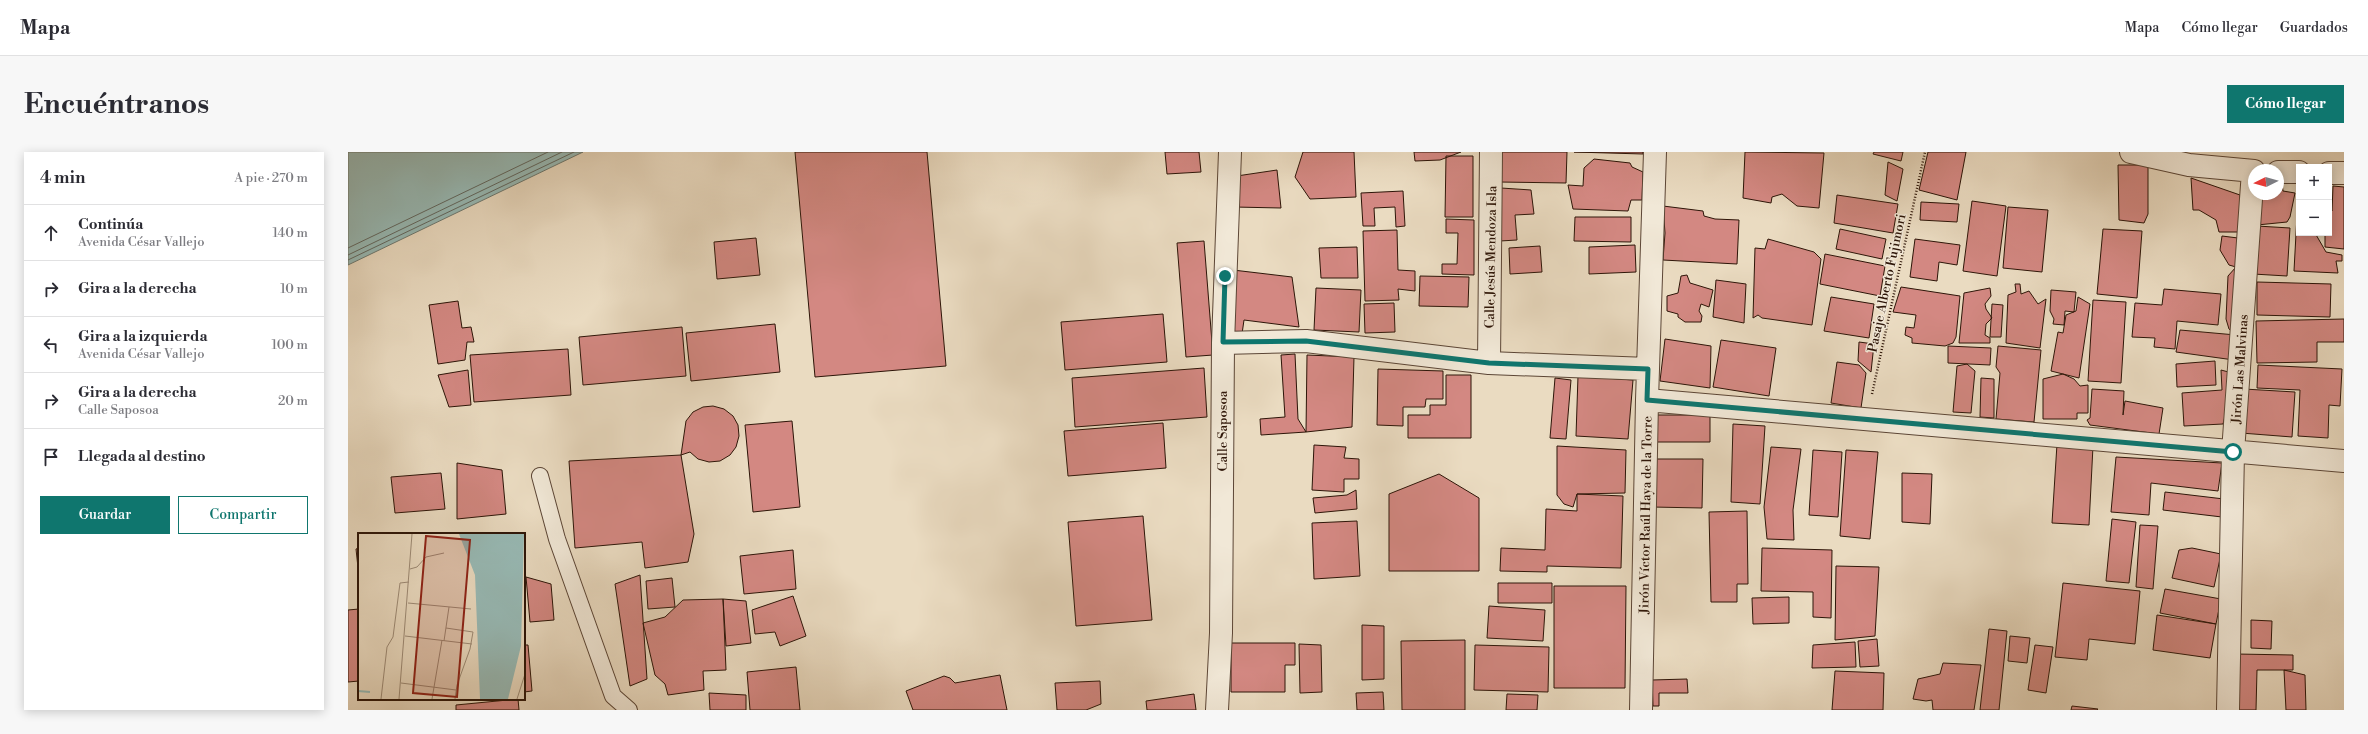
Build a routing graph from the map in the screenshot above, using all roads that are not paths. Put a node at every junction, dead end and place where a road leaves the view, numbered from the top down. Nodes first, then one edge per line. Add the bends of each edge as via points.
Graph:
1 (1230, 152) edge
2 (1491, 152) edge
3 (1655, 152) edge
4 (2132, 152) edge
5 (2248, 171) edge
6 (2284, 172) edge
7 (2296, 172) edge
8 (2332, 173) edge
9 (2344, 173) edge
10 (2251, 200) edge
11 (1223, 342) junction
12 (1489, 363) junction
13 (1648, 369) junction
14 (1647, 400) junction
15 (2233, 452) junction
16 (2344, 461) edge
17 (540, 476) dead end
18 (629, 710) edge
19 (1217, 710) edge
20 (1641, 710) edge
21 (2228, 710) edge

1 - 11 street, Calle Saposoa
2 - 12 street, Calle Jesús Mendoza Isla
3 - 13 street, Jirón Víctor Raúl Haya de la Torre
4 - 5 street via 2189,165
6 - 7 street
8 - 9 street
10 - 15 street, Jirón Las Malvinas
11 - 12 street via 1306,341
11 - 19 street, Calle Saposoa via 1221,633
12 - 13 street
13 - 14 street, Jirón Víctor Raúl Haya de la Torre
14 - 15 street
14 - 20 street, Jirón Víctor Raúl Haya de la Torre
15 - 16 street
15 - 21 street, Jirón Las Malvinas
17 - 18 lane via 556,539 612,696

